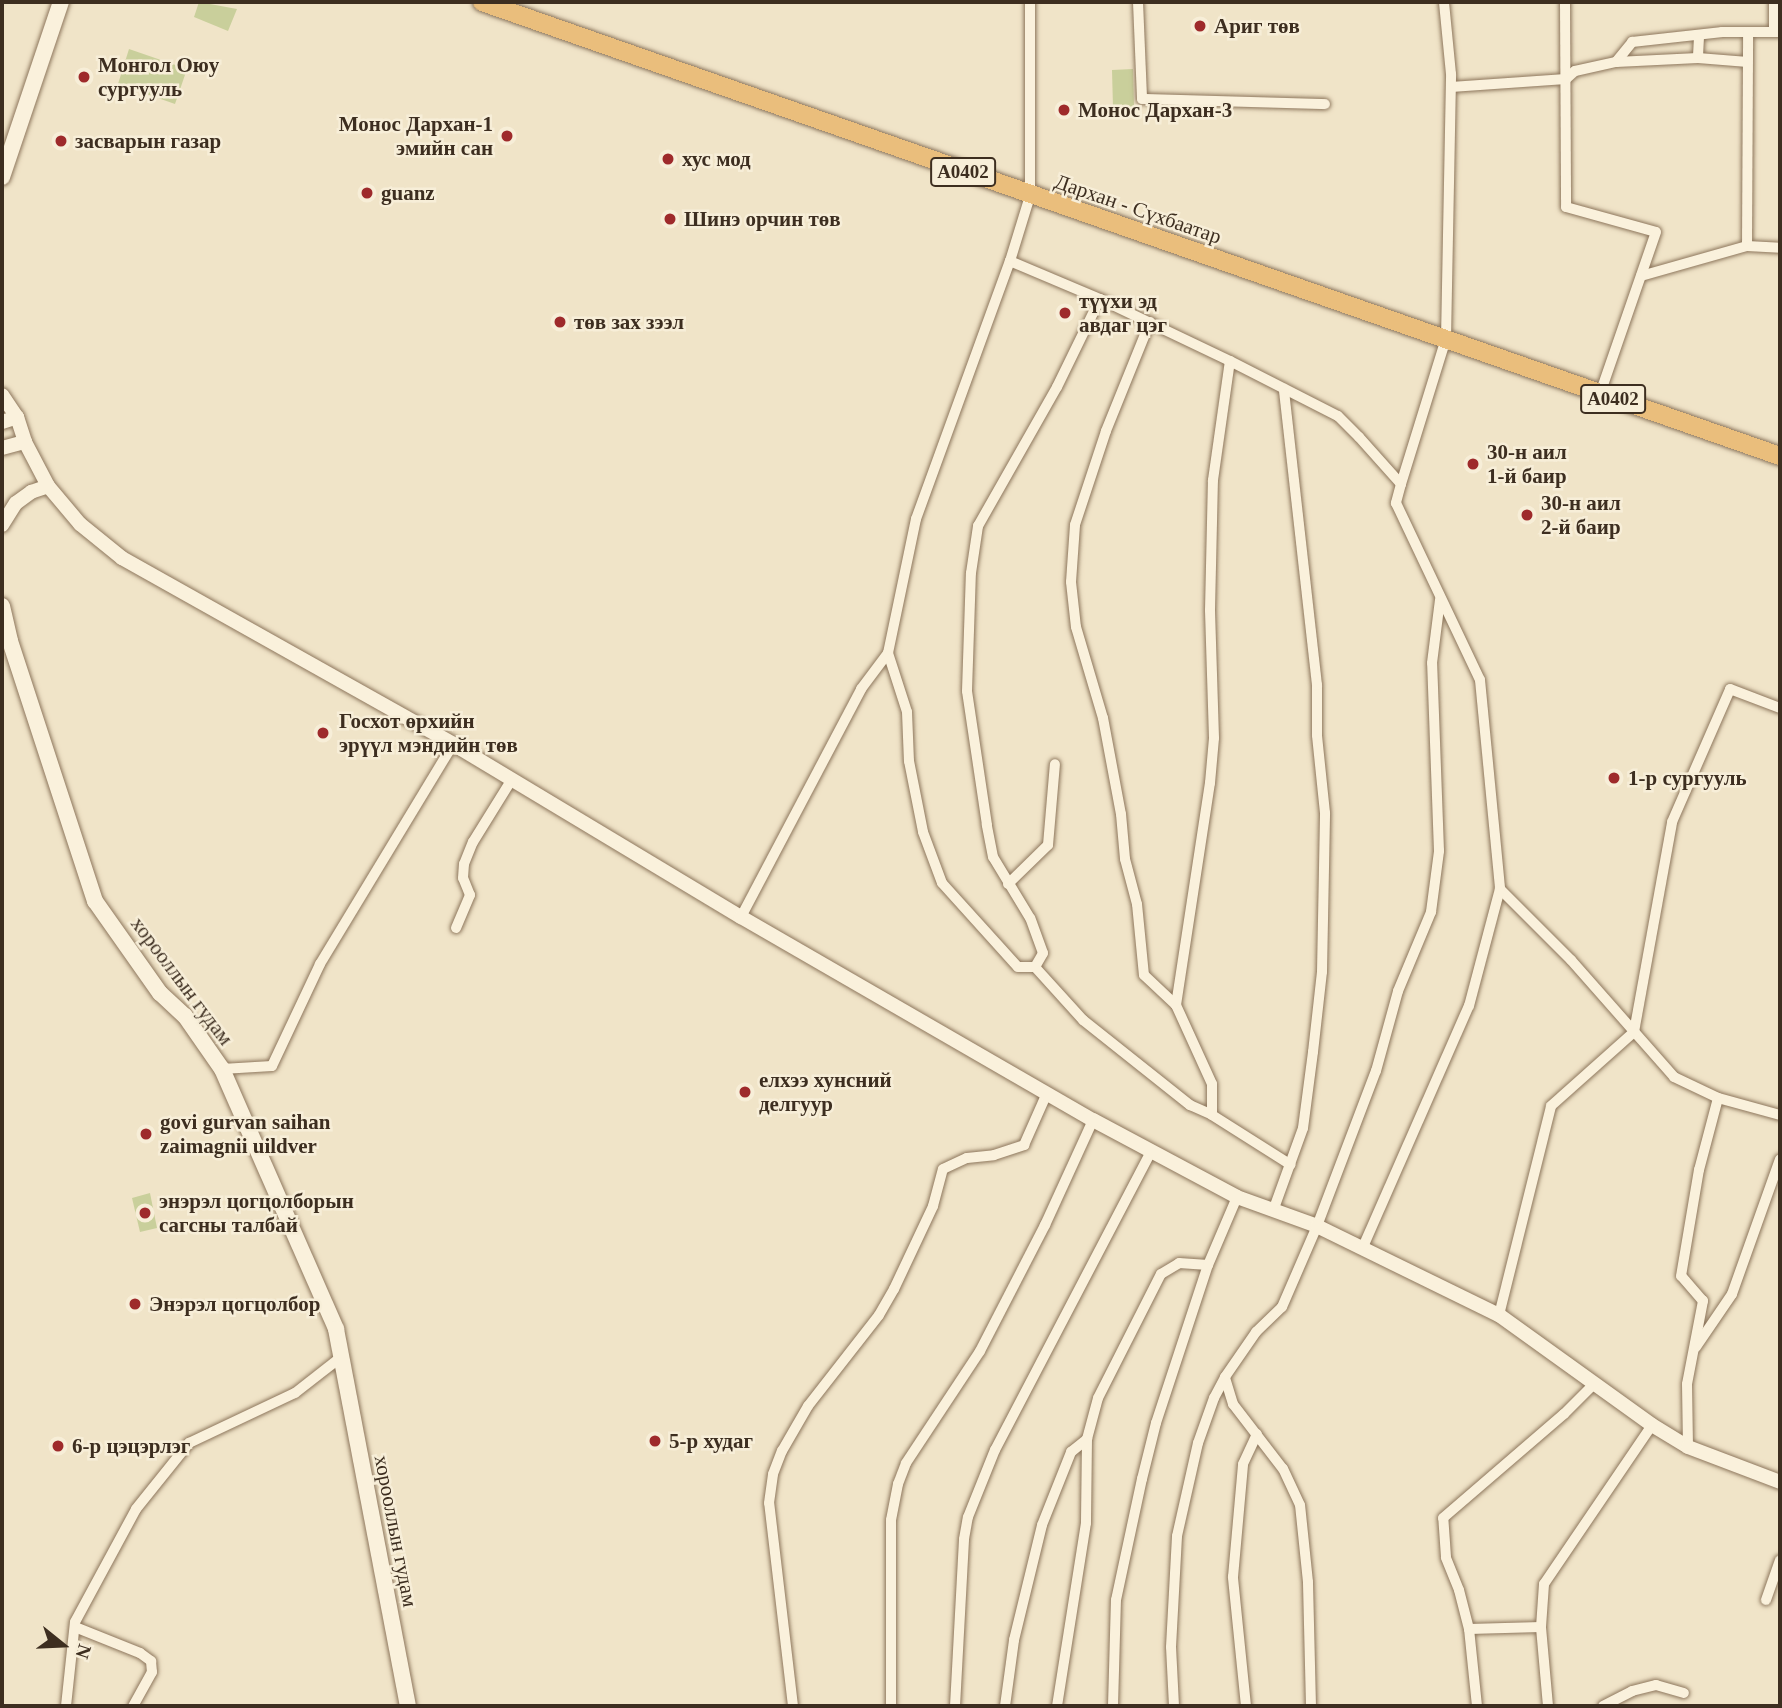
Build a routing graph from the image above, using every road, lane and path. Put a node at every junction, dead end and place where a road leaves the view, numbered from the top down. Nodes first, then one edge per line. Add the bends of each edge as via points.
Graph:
1 (61, 2) edge
2 (482, 2) edge
3 (1030, 2) edge
4 (1138, 2) edge
5 (1444, 2) edge
6 (1565, 2) edge
7 (1774, 2) edge
8 (1748, 32) junction
9 (1777, 32) edge
10 (1699, 37) junction
11 (1698, 58) junction
12 (1616, 62) junction
13 (1748, 62) junction
14 (1566, 79) junction
15 (1451, 87) junction
16 (1325, 104) dead end
17 (2, 177) edge
18 (1030, 196) junction
19 (1747, 246) junction
20 (1780, 248) edge
21 (1010, 261) junction
22 (1641, 276) junction
23 (1100, 299) junction
24 (1150, 322) junction
25 (1446, 339) junction
26 (1230, 361) junction
27 (1284, 388) junction
28 (1600, 394) junction
29 (2, 395) edge
30 (17, 417) junction
31 (2, 422) edge
32 (25, 442) junction
33 (2, 448) edge
34 (1780, 456) edge
35 (1401, 484) junction
36 (48, 486) junction
37 (2, 525) edge
38 (1440, 600) junction
39 (2, 606) edge
40 (6, 644) edge
41 (888, 653) junction
42 (1780, 708) edge
43 (453, 744) junction
44 (1055, 764) dead end
45 (512, 779) junction
46 (1007, 884) junction
47 (1500, 889) junction
48 (741, 917) junction
49 (456, 928) dead end
50 (1035, 967) junction
51 (1176, 1005) junction
52 (1634, 1032) junction
53 (222, 1069) junction
54 (1047, 1093) junction
55 (1718, 1098) junction
56 (1212, 1115) junction
57 (1780, 1115) edge
58 (1093, 1120) junction
59 (1151, 1151) junction
60 (1780, 1159) edge
61 (1290, 1165) junction
62 (1237, 1197) junction
63 (1273, 1211) junction
64 (1317, 1226) junction
65 (1363, 1247) junction
66 (1208, 1265) junction
67 (1499, 1315) junction
68 (1693, 1352) junction
69 (341, 1357) junction
70 (1225, 1377) junction
71 (1594, 1384) junction
72 (1652, 1425) junction
73 (1257, 1434) junction
74 (1087, 1439) junction
75 (1688, 1447) junction
76 (1779, 1478) edge
77 (1780, 1560) edge
78 (1766, 1600) dead end
79 (75, 1627) junction
80 (1541, 1627) junction
81 (1469, 1629) junction
82 (1684, 1693) dead end
83 (66, 1706) edge
84 (133, 1706) edge
85 (408, 1706) edge
86 (793, 1706) edge
87 (891, 1706) edge
88 (955, 1706) edge
89 (1005, 1706) edge
90 (1057, 1706) edge
91 (1113, 1706) edge
92 (1174, 1706) edge
93 (1246, 1706) edge
94 (1311, 1706) edge
95 (1477, 1706) edge
96 (1548, 1706) edge
97 (1603, 1706) edge

1 - 17 main road
2 - 18 highway, Дархан - Сүхбаатар / A0402
3 - 18 street
4 - 16 street via 1142,99
5 - 15 street
6 - 14 street
7 - 9 street
8 - 9 street
8 - 10 street
8 - 13 street
10 - 11 street
10 - 12 street via 1632,42
11 - 12 street
11 - 13 street
12 - 14 street via 1575,71
13 - 19 street
14 - 15 street
14 - 22 street via 1566,207 1656,232
15 - 25 street
18 - 21 street
18 - 25 highway, Дархан - Сүхбаатар / A0402
19 - 20 street
19 - 22 street
21 - 23 street
21 - 41 street via 916,519
22 - 28 street
23 - 24 street
23 - 46 street via 1057,387 978,526 971,573 967,691 993,857
24 - 26 street
24 - 51 street via 1075,525 1071,582 1076,627 1105,732 1121,814 1144,975
25 - 28 highway, Дархан - Сүхбаатар / A0402
25 - 35 street
26 - 27 street
26 - 51 street via 1213,480 1210,610 1214,738
27 - 35 street via 1338,416
27 - 61 street via 1317,685 1325,813 1322,972 1303,1128
28 - 34 highway, Дархан - Сүхбаатар / A0402
29 - 30 street
30 - 31 street
30 - 32 street
32 - 33 street
32 - 36 street
35 - 38 street via 1396,503
36 - 37 street via 16,503
36 - 43 street via 80,524 122,558
38 - 47 street via 1480,680
38 - 64 street via 1432,663 1439,851 1432,912 1398,991 1376,1071
39 - 40 main road, хорооллын гудам
40 - 53 main road, хорооллын гудам via 95,901 160,993 185,1016
41 - 48 street via 861,689
41 - 50 street via 906,712 909,761 923,832 942,883 1018,967
42 - 52 street via 1730,689 1672,822
43 - 45 street
43 - 53 street via 320,964 272,1066
44 - 46 street via 1048,845
45 - 48 street
45 - 49 street via 464,864 463,878 470,895
46 - 50 street via 1030,918 1043,953
47 - 52 street
47 - 65 street via 1469,1006
48 - 54 street
50 - 56 street via 1083,1020 1190,1105
51 - 56 street via 1212,1084
52 - 55 street via 1674,1077
52 - 67 street via 1551,1106
53 - 69 main road, хорооллын гудам via 322,1294
54 - 58 street
54 - 86 street via 1024,1145 994,1156 967,1158 943,1169 933,1206 894,1289 808,1406 782,1451 769,1503
55 - 57 street
55 - 68 street via 1699,1170 1681,1276 1703,1300
56 - 61 street
58 - 59 street
58 - 87 street via 981,1351 906,1463 898,1484 891,1520
59 - 62 street
59 - 88 street via 995,1450 968,1517
60 - 68 street via 1732,1294
61 - 63 street
62 - 63 street
62 - 66 street
63 - 64 street
64 - 65 street
64 - 70 street via 1282,1307 1256,1332
65 - 67 street
66 - 74 street via 1179,1263 1161,1273 1098,1398
66 - 91 street via 1156,1423 1125,1552 1116,1600
67 - 71 street
68 - 75 street via 1687,1384
69 - 79 street via 295,1393 189,1443 136,1509
69 - 85 main road, хорооллын гудам
70 - 73 street via 1233,1404
70 - 92 street via 1198,1443 1177,1536 1171,1647
71 - 72 street
71 - 81 street via 1443,1518 1446,1557
72 - 75 street
72 - 80 street via 1544,1584
73 - 93 street via 1243,1464 1233,1577
73 - 94 street via 1283,1469 1300,1504
74 - 89 street via 1071,1452 1042,1525 1014,1640
74 - 90 street via 1086,1522
75 - 76 street
77 - 78 street
79 - 83 street
79 - 84 street via 151,1661 152,1672
80 - 81 street
80 - 96 street
81 - 95 street
82 - 97 street via 1656,1685

